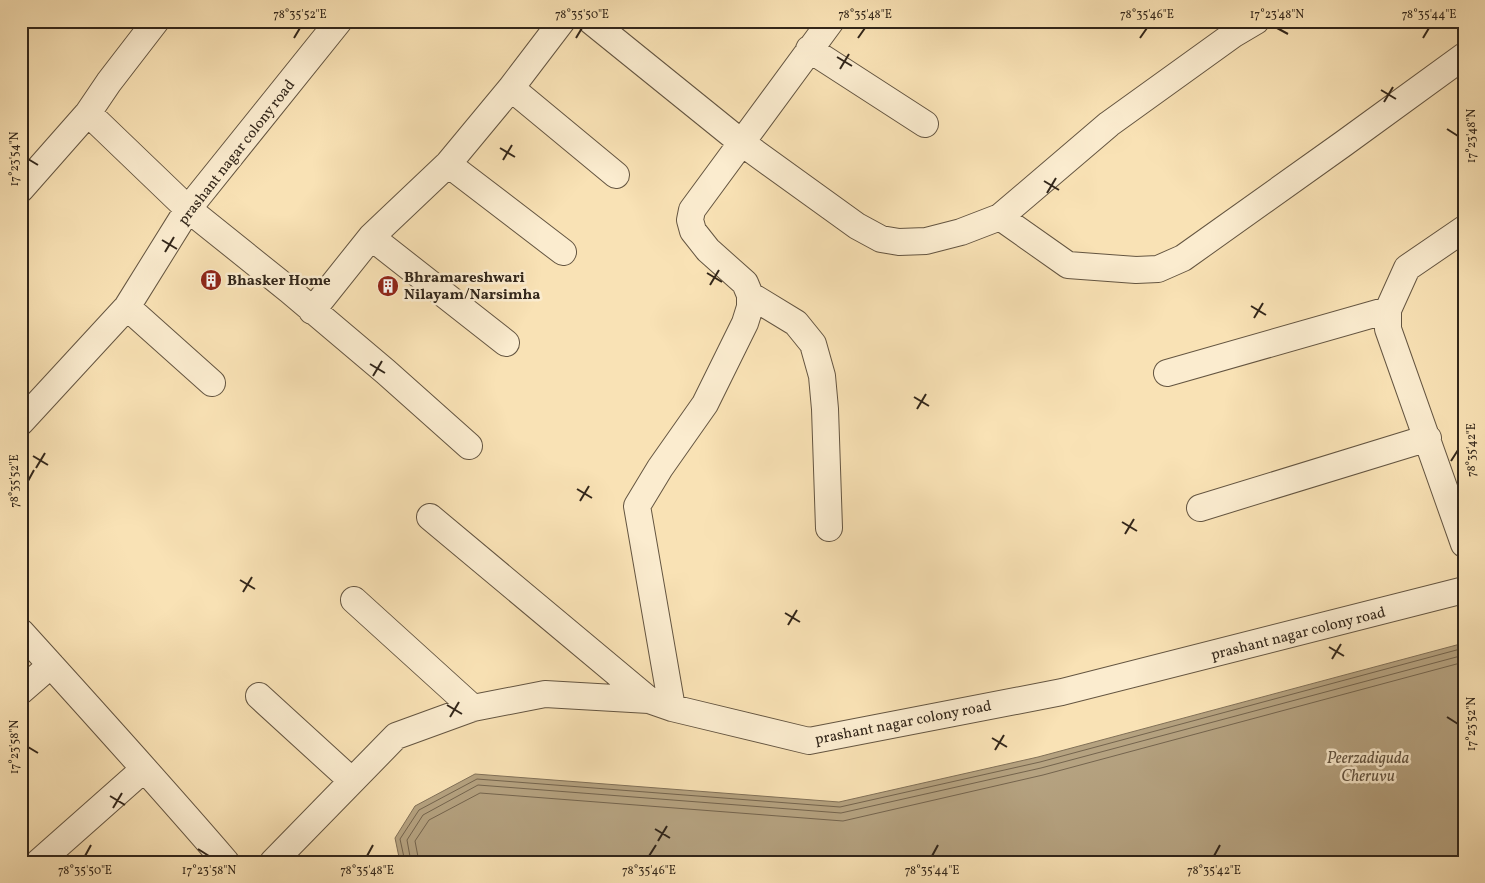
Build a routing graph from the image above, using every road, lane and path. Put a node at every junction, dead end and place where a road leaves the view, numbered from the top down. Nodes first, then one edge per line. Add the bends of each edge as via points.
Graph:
1 (156, 21) edge
2 (339, 21) edge
3 (562, 21) edge
4 (591, 21) edge
5 (831, 21) edge
6 (1256, 21) edge
7 (809, 49) junction
8 (1464, 56) edge
9 (511, 88) junction
10 (88, 113) junction
11 (925, 124) dead end
12 (742, 143) junction
13 (448, 164) junction
14 (616, 175) dead end
15 (21, 189) edge
16 (188, 209) junction
17 (1000, 217) junction
18 (1464, 229) edge
19 (372, 236) junction
20 (563, 252) dead end
21 (750, 295) junction
22 (127, 307) junction
23 (1388, 310) junction
24 (312, 311) junction
25 (506, 343) dead end
26 (1167, 373) dead end
27 (212, 383) dead end
28 (21, 422) edge
29 (1428, 438) junction
30 (469, 446) dead end
31 (1200, 508) dead end
32 (430, 517) dead end
33 (829, 528) dead end
34 (1464, 544) edge
35 (1464, 590) edge
36 (354, 600) dead end
37 (21, 632) edge
38 (51, 665) junction
39 (21, 691) edge
40 (259, 696) dead end
41 (661, 704) junction
42 (473, 708) junction
43 (144, 769) junction
44 (352, 781) junction
45 (38, 862) edge
46 (226, 862) edge
47 (273, 862) edge

1 - 10 street
2 - 16 street, prashant nagar colony road
3 - 9 street
4 - 12 street
5 - 7 street
6 - 17 street via 1109,124
7 - 11 street
7 - 12 street
8 - 17 street via 1183,258 1158,269 1068,265
9 - 13 street
9 - 14 street
10 - 15 street
10 - 16 street
12 - 17 street via 857,226 881,239 926,241
12 - 21 street via 692,210 690,220 693,231 708,250 745,284
13 - 19 street
13 - 20 street
16 - 22 street, prashant nagar colony road
16 - 24 street
18 - 23 street via 1408,268
19 - 24 street
19 - 25 street
21 - 33 street via 796,323 813,344 822,376 825,409
21 - 41 street via 745,323 705,404 637,506
22 - 27 street
22 - 28 street, prashant nagar colony road
23 - 26 street
23 - 29 street via 1388,329
24 - 30 street
29 - 31 street
29 - 34 street
32 - 41 street
35 - 41 street, prashant nagar colony road via 1062,692 809,741
36 - 42 street
37 - 38 street
38 - 39 street
38 - 43 street
40 - 44 street
41 - 42 street, prashant nagar colony road via 545,694
42 - 44 street, prashant nagar colony road via 396,736
43 - 45 street
43 - 46 street
44 - 47 street, prashant nagar colony road

